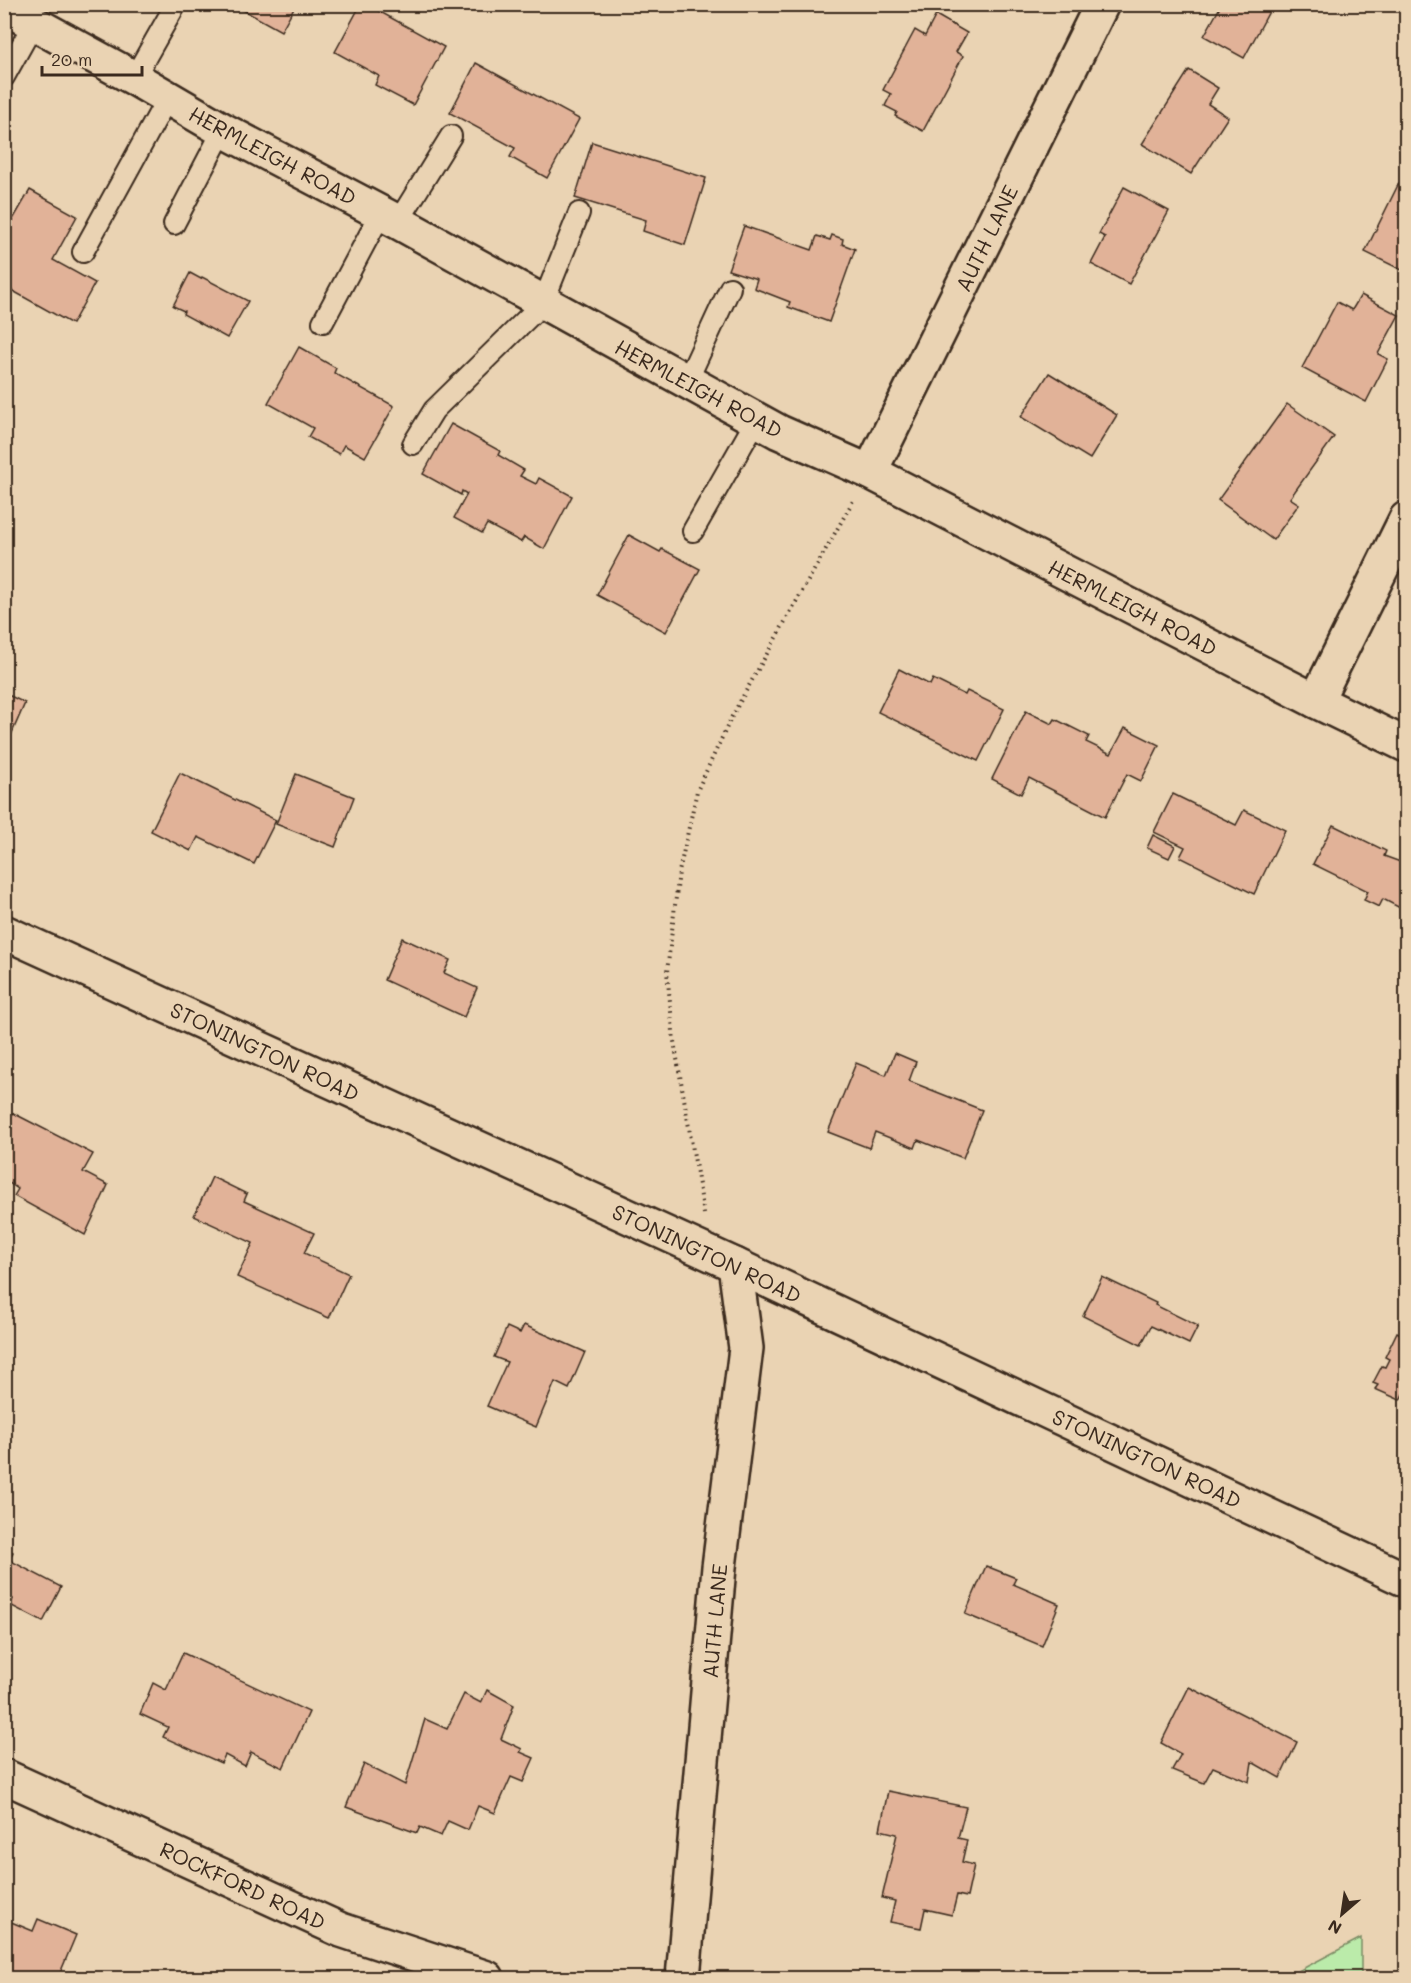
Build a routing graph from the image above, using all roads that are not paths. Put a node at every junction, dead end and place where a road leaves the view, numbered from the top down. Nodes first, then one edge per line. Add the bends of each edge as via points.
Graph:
1 (176, 4) edge
2 (1102, 4) edge
3 (4, 7) edge
4 (34, 23) junction
5 (4, 77) edge
6 (134, 78) junction
7 (168, 97) junction
8 (223, 130) junction
9 (451, 136) dead end
10 (579, 213) dead end
11 (390, 217) junction
12 (174, 224) dead end
13 (83, 252) dead end
14 (730, 288) dead end
15 (543, 303) junction
16 (323, 321) dead end
17 (687, 381) junction
18 (758, 420) junction
19 (413, 444) dead end
20 (870, 472) junction
21 (1407, 519) edge
22 (693, 531) dead end
23 (1316, 701) junction
24 (1407, 745) edge
25 (4, 932) edge
26 (724, 1260) junction
27 (1407, 1580) edge
28 (4, 1776) edge
29 (487, 1978) edge
30 (682, 1978) edge

1 - 6 lane
2 - 20 street, AUTH LANE
3 - 4 street, HERMLEIGH ROAD
4 - 5 lane
4 - 6 street, HERMLEIGH ROAD
6 - 7 street, HERMLEIGH ROAD
7 - 8 street, HERMLEIGH ROAD
7 - 13 lane
8 - 11 street, HERMLEIGH ROAD
8 - 12 lane
9 - 11 lane
10 - 15 lane
11 - 15 street, HERMLEIGH ROAD
11 - 16 lane
14 - 17 lane
15 - 17 street, HERMLEIGH ROAD
15 - 19 lane via 434,410
17 - 18 street, HERMLEIGH ROAD
18 - 20 street, HERMLEIGH ROAD
18 - 22 lane
20 - 23 street, HERMLEIGH ROAD
21 - 23 street
23 - 24 street, HERMLEIGH ROAD
25 - 26 street, STONINGTON ROAD
26 - 27 street, STONINGTON ROAD
26 - 30 street, AUTH LANE via 746,1348 718,1567
28 - 29 street, ROCKFORD ROAD via 341,1930

